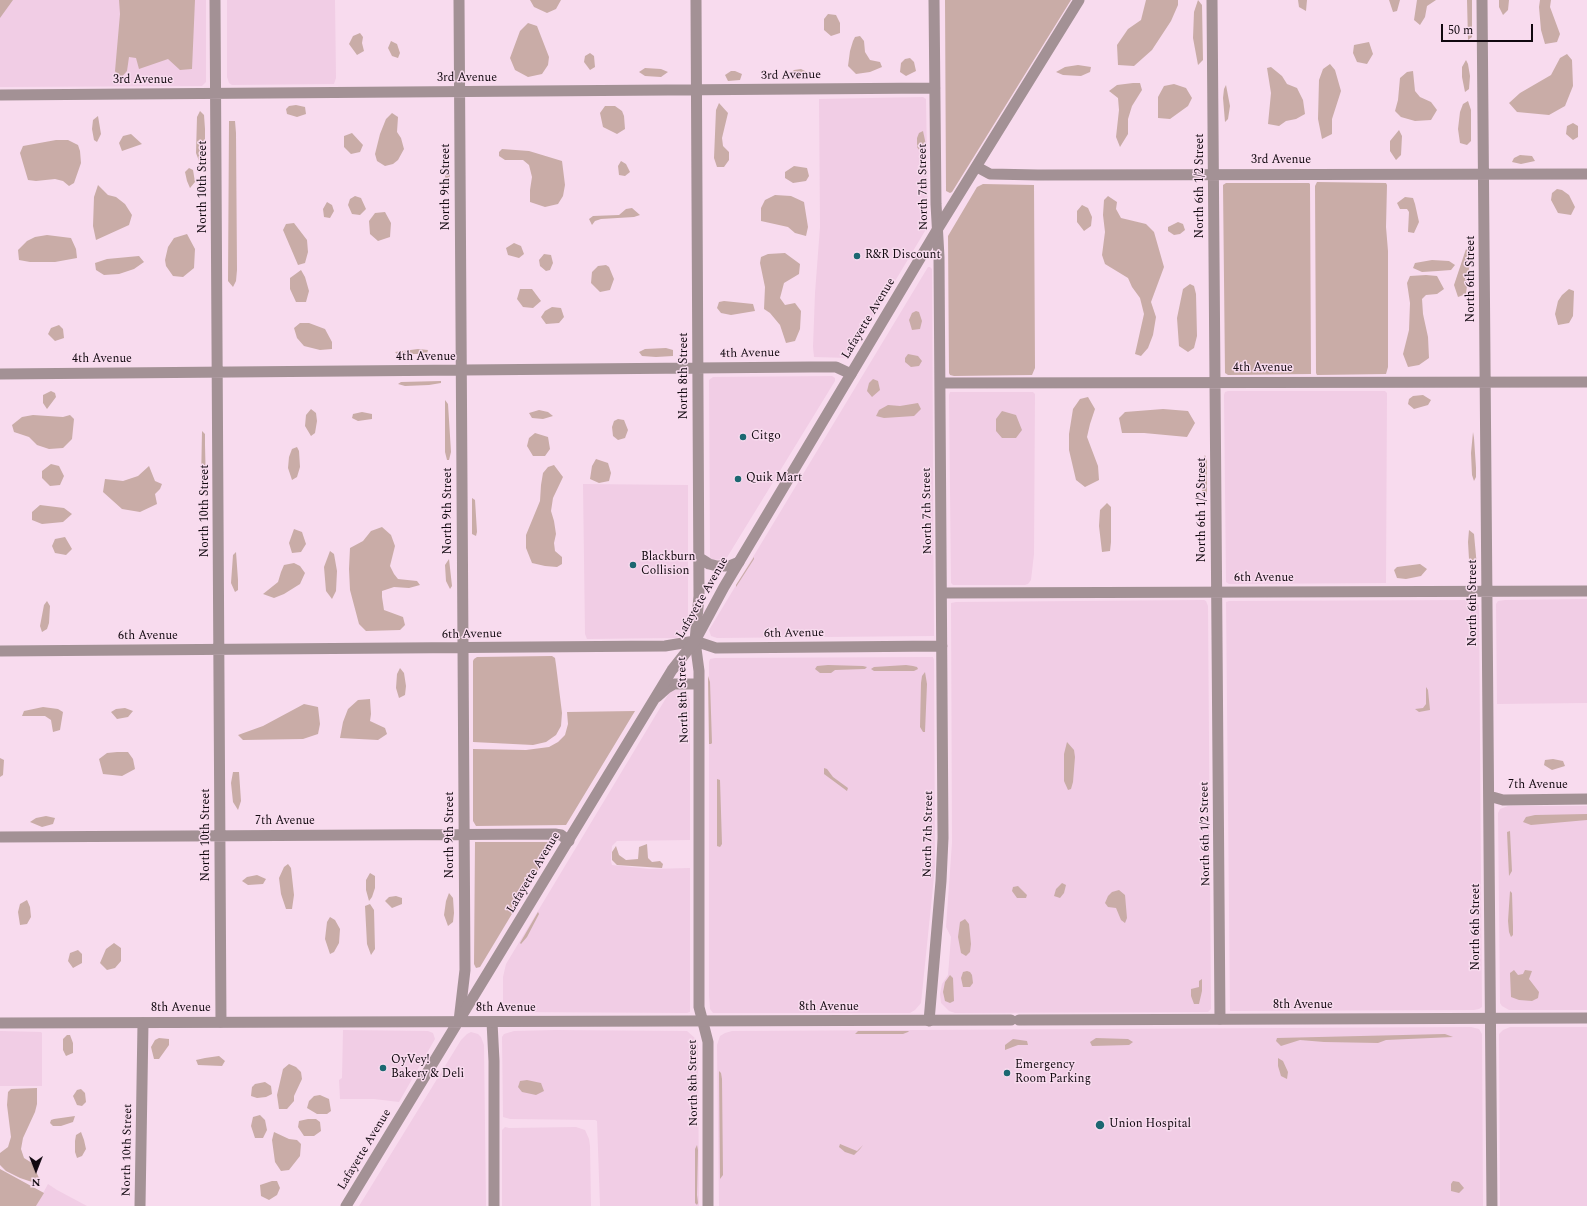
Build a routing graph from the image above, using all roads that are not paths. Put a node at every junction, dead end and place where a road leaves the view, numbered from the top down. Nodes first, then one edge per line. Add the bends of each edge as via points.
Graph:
1 (215, 0) edge
2 (459, 0) edge
3 (696, 0) edge
4 (934, 0) edge
5 (1080, 0) edge
6 (1212, 0) edge
7 (1482, 0) edge
8 (935, 88) junction
9 (697, 90) junction
10 (459, 92) junction
11 (216, 94) junction
12 (0, 95) edge
13 (977, 167) junction
14 (1214, 174) junction
15 (1484, 174) junction
16 (1587, 174) edge
17 (938, 230) junction
18 (698, 368) junction
19 (461, 370) junction
20 (218, 372) junction
21 (0, 374) edge
22 (851, 374) junction
23 (1486, 382) junction
24 (1587, 382) edge
25 (940, 383) junction
26 (1215, 383) junction
27 (698, 557) junction
28 (739, 562) junction
29 (1487, 591) junction
30 (1587, 591) edge
31 (1217, 592) junction
32 (942, 593) junction
33 (695, 641) junction
34 (942, 646) junction
35 (463, 648) junction
36 (220, 650) junction
37 (0, 651) edge
38 (699, 684) junction
39 (655, 698) junction
40 (1489, 796) junction
41 (1587, 799) edge
42 (464, 834) junction
43 (0, 836) edge
44 (220, 836) junction
45 (569, 841) junction
46 (1490, 1018) junction
47 (1587, 1018) edge
48 (1220, 1019) junction
49 (703, 1021) junction
50 (929, 1021) junction
51 (221, 1022) junction
52 (459, 1022) junction
53 (492, 1022) junction
54 (0, 1023) edge
55 (143, 1023) junction
56 (140, 1206) edge
57 (346, 1206) edge
58 (494, 1206) edge
59 (708, 1206) edge
60 (1492, 1206) edge

1 - 11 street, North 10th Street
2 - 10 street, North 9th Street
3 - 9 street, North 8th Street
4 - 8 street, North 7th Street
5 - 13 street, Lafayette Avenue
6 - 14 street, North 6th 1/2 Street
7 - 15 street, North 6th Street
8 - 9 street, 3rd Avenue
8 - 17 street, North 7th Street
9 - 10 street, 3rd Avenue
9 - 18 street, North 8th Street
10 - 11 street, 3rd Avenue
10 - 19 street, North 9th Street
11 - 12 street, 3rd Avenue
11 - 20 street, North 10th Street
13 - 14 street, 3rd Avenue via 990,174
13 - 17 street, Lafayette Avenue
14 - 15 street, 3rd Avenue
14 - 26 street, North 6th 1/2 Street
15 - 16 street, 3rd Avenue
15 - 23 street, North 6th Street
17 - 22 street, Lafayette Avenue
17 - 25 street, North 7th Street
18 - 19 street, 4th Avenue
18 - 22 street, 4th Avenue via 836,367
18 - 27 street, North 8th Street
19 - 20 street, 4th Avenue
19 - 35 street, North 9th Street
20 - 21 street, 4th Avenue
20 - 36 street, North 10th Street
22 - 28 street, Lafayette Avenue
23 - 24 street, 4th Avenue
23 - 26 street, 4th Avenue
23 - 29 street, North 6th Street
25 - 26 street, 4th Avenue
25 - 32 street, North 7th Street
26 - 31 street, North 6th 1/2 Street
27 - 28 street via 717,566
27 - 33 street, North 8th Street via 699,596
28 - 33 street, Lafayette Avenue
29 - 30 street, 6th Avenue
29 - 31 street, 6th Avenue
29 - 40 street, North 6th Street
31 - 32 street, 6th Avenue
31 - 48 street, North 6th 1/2 Street
32 - 34 street, North 7th Street
33 - 34 street, 6th Avenue via 716,648
33 - 35 street, 6th Avenue via 665,646
33 - 38 street, North 8th Street
33 - 39 street, Lafayette Avenue via 672,670
34 - 50 street, North 7th Street via 943,854
35 - 36 street, 6th Avenue
35 - 42 street, North 9th Street
36 - 37 street, 6th Avenue
36 - 44 street, North 10th Street
38 - 39 street via 674,684
38 - 49 street, North 8th Street via 699,1007
39 - 45 street, Lafayette Avenue
40 - 41 street, 7th Avenue via 1503,800
40 - 46 street, North 6th Street
42 - 44 street, 7th Avenue
42 - 45 street, 7th Avenue via 555,834
42 - 52 street, North 9th Street via 465,970
43 - 44 street, 7th Avenue
44 - 51 street, North 10th Street
45 - 52 street, Lafayette Avenue
46 - 47 street, 8th Avenue
46 - 48 street, 8th Avenue
46 - 60 street, North 6th Street
48 - 50 street, 8th Avenue
49 - 50 street, 8th Avenue
49 - 53 street, 8th Avenue
49 - 59 street, North 8th Street via 708,1042
51 - 52 street, 8th Avenue
51 - 55 street, 8th Avenue
52 - 53 street, 8th Avenue
52 - 57 street, Lafayette Avenue
53 - 58 street
54 - 55 street, 8th Avenue
55 - 56 street, North 10th Street

